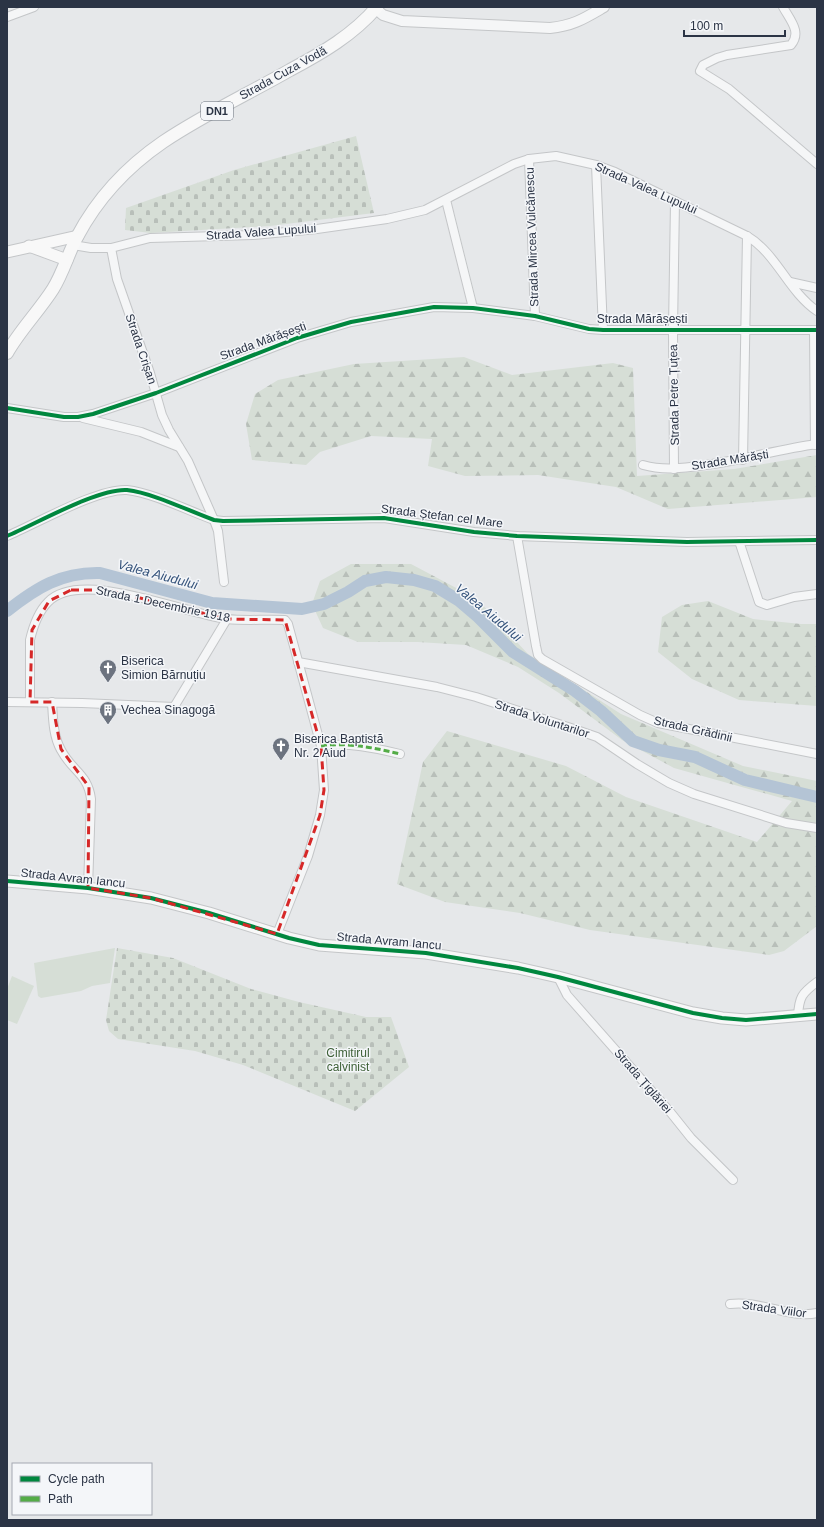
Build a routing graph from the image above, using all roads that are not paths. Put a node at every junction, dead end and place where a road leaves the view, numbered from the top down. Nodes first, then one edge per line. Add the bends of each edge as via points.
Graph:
1 (34, 7) edge
2 (604, 7) edge
3 (783, 7) edge
4 (376, 8) edge
5 (7, 17) edge
6 (529, 159) junction
7 (817, 164) edge
8 (596, 165) junction
9 (446, 200) junction
10 (675, 201) junction
11 (747, 236) junction
12 (75, 240) junction
13 (28, 246) junction
14 (111, 248) junction
15 (7, 252) edge
16 (67, 260) junction
17 (790, 282) junction
18 (817, 288) edge
19 (473, 308) junction
20 (817, 311) edge
21 (535, 316) junction
22 (603, 330) junction
23 (673, 330) junction
24 (744, 330) junction
25 (816, 330) edge
26 (7, 353) edge
27 (156, 392) junction
28 (7, 408) edge
29 (78, 417) junction
30 (816, 444) edge
31 (179, 447) junction
32 (743, 460) junction
33 (642, 465) dead end
34 (674, 469) junction
35 (214, 520) junction
36 (7, 536) edge
37 (517, 536) junction
38 (817, 540) edge
39 (739, 541) junction
40 (224, 582) dead end
41 (817, 594) edge
42 (227, 619) junction
43 (298, 662) junction
44 (7, 702) edge
45 (30, 702) junction
46 (52, 702) junction
47 (321, 746) junction
48 (400, 754) dead end
49 (817, 754) edge
50 (817, 828) edge
51 (7, 881) edge
52 (88, 888) junction
53 (277, 934) junction
54 (558, 977) junction
55 (817, 982) edge
56 (817, 1014) edge
57 (798, 1016) junction
58 (733, 1180) dead end
59 (730, 1304) dead end
60 (817, 1313) edge

1 - 5 street
2 - 4 street via 572,24 550,28 402,21 383,15
3 - 7 street via 796,30 797,35 791,45 717,58 703,65 700,71 724,86
4 - 12 main road, Strada Cuza Vodă / DN1 via 356,28 328,49 189,126 143,157 110,189
6 - 8 street, Strada Valea Lupului via 556,156
6 - 9 street, Strada Valea Lupului
6 - 21 street, Strada Mircea Vulcănescu
8 - 10 street, Strada Valea Lupului
8 - 22 street
9 - 14 street, Strada Valea Lupului via 405,216 325,228 150,238
9 - 19 street
10 - 11 street, Strada Valea Lupului
10 - 23 street, Strada Petre Țuțea
11 - 17 street, Strada Valea Lupului via 762,246
11 - 24 street
12 - 13 main road
12 - 14 street, Strada Valea Lupului via 91,248
12 - 16 main road, Strada Cuza Vodă / DN1
13 - 15 main road
13 - 16 main road
14 - 27 street, Strada Crișan via 117,279
16 - 26 main road, Strada Cuza Vodă / DN1 via 51,291
17 - 18 street
17 - 20 street, Strada Valea Lupului
19 - 21 street, Strada Mărășești
19 - 27 street, Strada Mărășești via 434,307 351,322 297,338
21 - 22 street, Strada Mărășești
22 - 23 street, Strada Mărășești
23 - 24 street, Strada Mărășești
23 - 34 street, Strada Petre Țuțea
24 - 25 street, Strada Mărășești
24 - 32 street
25 - 30 street
27 - 29 street, Strada Mărășești
27 - 31 street, Strada Crișan via 162,415
28 - 29 street, Strada Mărășești
29 - 31 street via 141,432
30 - 32 street, Strada Mărăști
31 - 35 street, Strada Crișan via 188,461
32 - 34 street, Strada Mărăști
33 - 34 street, Strada Mărăști
35 - 36 street, Strada Ștefan cel Mare via 140,492 114,491 84,501
35 - 37 street, Strada Ștefan cel Mare via 384,518
35 - 40 street, Strada Crișan via 218,530
37 - 39 street, Strada Ștefan cel Mare via 629,541
37 - 49 street, Strada Grădinii via 538,655 542,659 658,723
38 - 39 street, Strada Ștefan cel Mare
39 - 41 street via 759,602 767,604
42 - 43 street, Strada 1 Decembrie 1918 via 285,620
42 - 45 street, Strada 1 Decembrie 1918 via 107,590 71,590 58,594 42,609 32,630
42 - 46 street via 174,707
43 - 47 street
43 - 50 street, Strada Voluntarilor via 437,687 571,728 597,737 650,772 694,794 786,823
44 - 45 street
45 - 46 street
46 - 52 street via 56,739 60,749 89,787
47 - 48 street via 334,744
47 - 53 street via 324,786 320,815 297,885
51 - 52 main road, Strada Avram Iancu
52 - 53 main road, Strada Avram Iancu via 131,894 188,907
53 - 54 main road, Strada Avram Iancu via 302,942 426,953
54 - 57 main road, Strada Avram Iancu via 660,1005 722,1018 746,1020
54 - 58 street, Strada Țiglăriei via 568,995 691,1138
55 - 57 street via 801,996
56 - 57 main road, Strada Avram Iancu
59 - 60 street, Strada Viilor via 744,1302 790,1312

